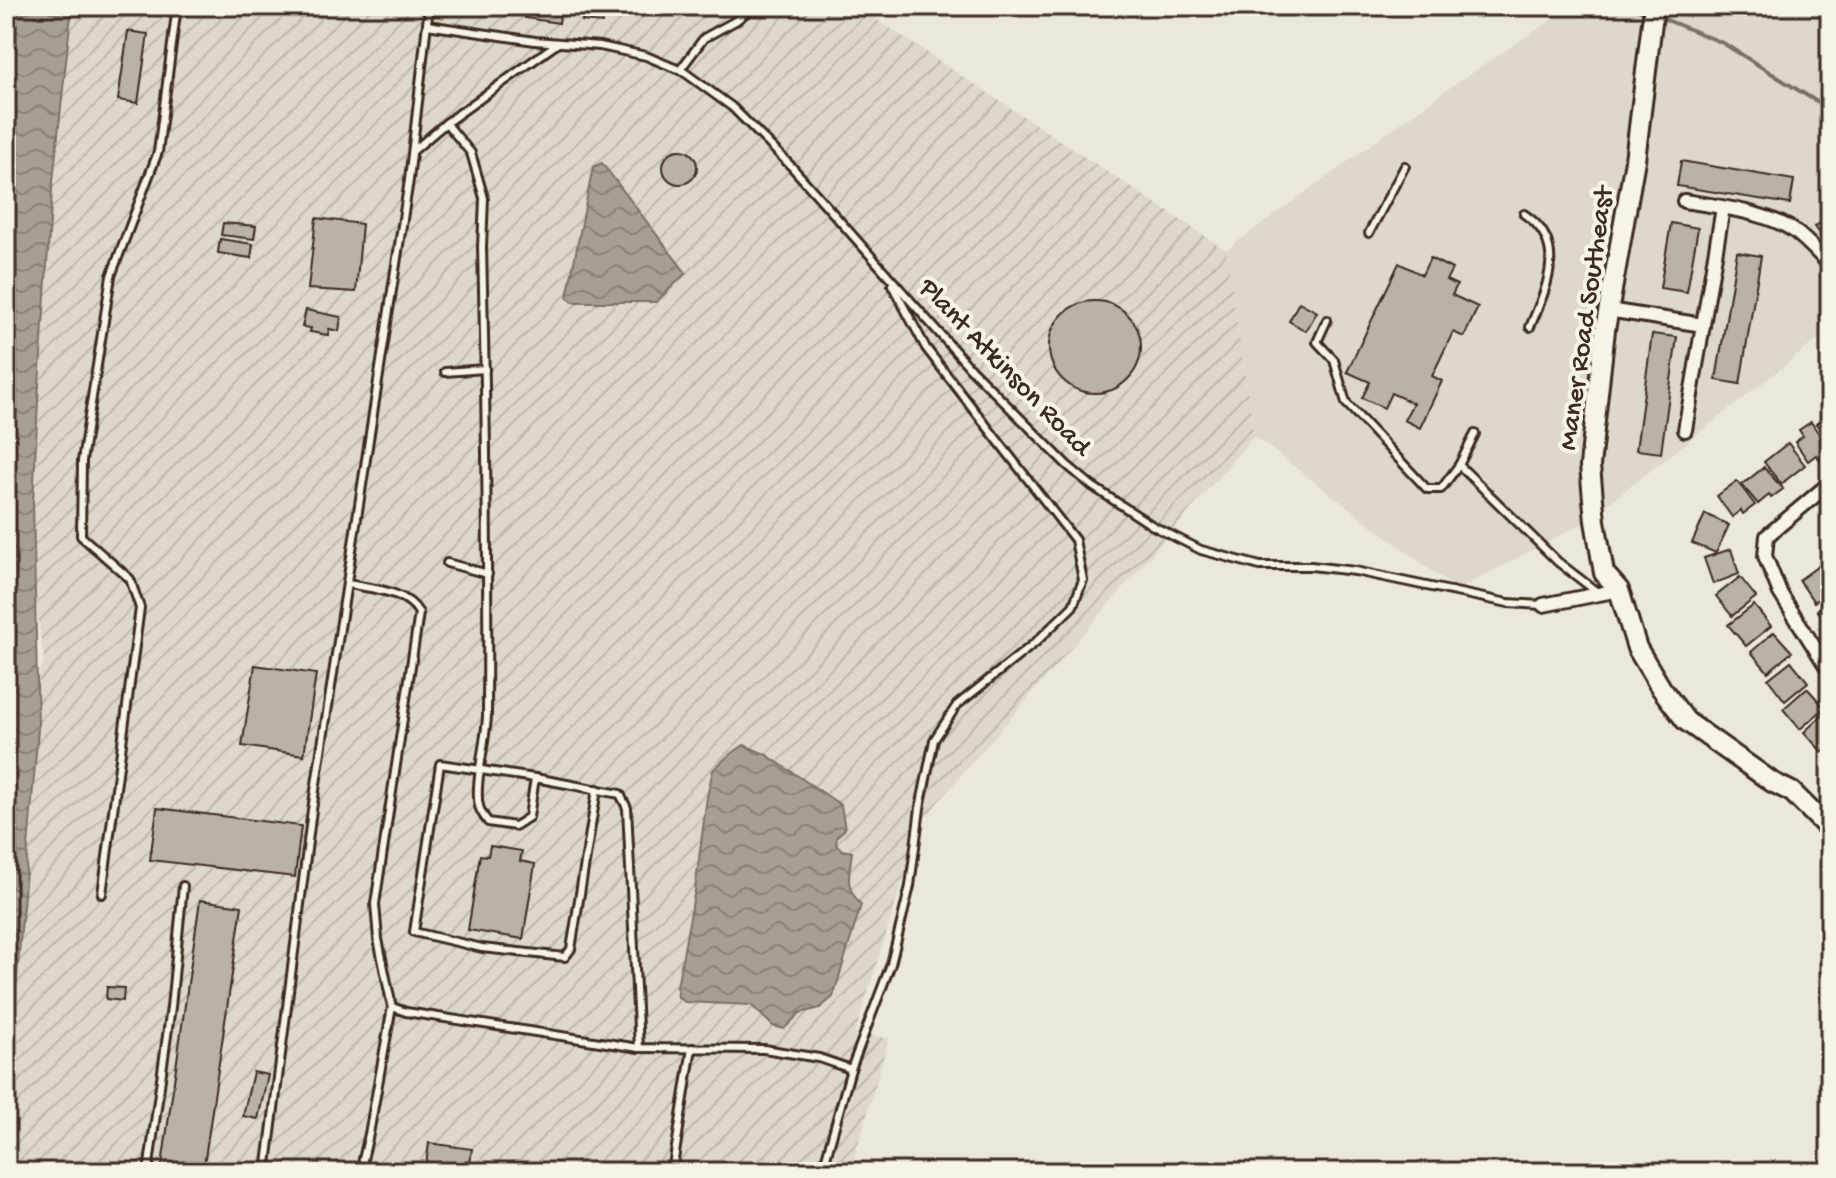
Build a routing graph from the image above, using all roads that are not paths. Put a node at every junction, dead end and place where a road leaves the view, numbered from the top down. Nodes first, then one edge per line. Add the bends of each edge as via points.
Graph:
1 (177, 6) edge
2 (429, 6) edge
3 (754, 6) edge
4 (1654, 6) edge
5 (427, 25) junction
6 (558, 43) junction
7 (680, 70) junction
8 (446, 123) junction
9 (412, 152) junction
10 (1405, 166) dead end
11 (1684, 201) dead end
12 (1723, 208) junction
13 (1524, 214) dead end
14 (1369, 233) dead end
15 (1830, 265) edge
16 (887, 275) junction
17 (1608, 310) junction
18 (1327, 320) dead end
19 (1703, 325) junction
20 (1530, 327) dead end
21 (485, 369) junction
22 (445, 372) dead end
23 (1685, 430) dead end
24 (1475, 434) dead end
25 (1459, 465) junction
26 (1830, 483) edge
27 (447, 563) dead end
28 (488, 574) junction
29 (348, 584) junction
30 (1619, 590) junction
31 (1600, 594) junction
32 (1543, 605) joint
33 (1830, 672) edge
34 (481, 770) junction
35 (535, 778) junction
36 (597, 789) junction
37 (1830, 830) edge
38 (183, 886) dead end
39 (102, 894) dead end
40 (392, 1007) junction
41 (639, 1048) junction
42 (692, 1048) junction
43 (851, 1069) junction
44 (148, 1172) edge
45 (266, 1172) edge
46 (360, 1172) edge
47 (672, 1172) edge
48 (822, 1172) edge

1 - 39 lane via 158,152 111,276 82,461 81,536 130,579 140,608
2 - 5 lane
3 - 7 lane via 704,38
4 - 17 street, Maner Road Southeast via 1635,160
5 - 6 lane, Plant Atkinson Road
5 - 9 lane
6 - 7 lane, Plant Atkinson Road via 646,56
6 - 8 lane
7 - 16 lane, Plant Atkinson Road via 732,107
8 - 9 lane
8 - 21 lane via 471,153 484,198
9 - 29 lane
10 - 14 lane
11 - 12 street
12 - 15 street via 1790,228
12 - 19 street
13 - 20 lane via 1551,250 1550,281
16 - 32 lane, Plant Atkinson Road via 1067,465 1121,506 1201,550 1260,566 1355,571 1508,603
16 - 43 lane via 926,348 1075,540 1083,580 1073,606 957,705 934,740 891,964
17 - 19 street
17 - 30 street, Maner Road Southeast via 1590,466 1604,573
18 - 25 lane via 1317,342 1334,360 1346,403 1405,468 1427,489 1441,489
19 - 23 street
21 - 22 lane
21 - 28 lane
24 - 25 lane
25 - 31 lane via 1558,562
26 - 33 street via 1767,536 1765,556 1780,593
27 - 28 lane
28 - 34 lane
29 - 40 lane via 404,597 419,613 375,904
29 - 45 lane via 312,810
30 - 31 street, Plant Atkinson Road
30 - 37 street, Maner Road Southeast via 1637,648 1686,721 1792,792
31 - 32 street, Plant Atkinson Road
34 - 35 lane
34 - 35 lane via 479,806 488,822 515,826 529,817
34 - 36 lane via 440,764 414,932 482,948 565,957 571,949
35 - 36 lane
36 - 41 lane via 620,794 627,808
38 - 44 lane
40 - 41 lane
40 - 46 lane
41 - 42 lane
42 - 43 lane via 764,1049
42 - 47 lane
43 - 48 lane

